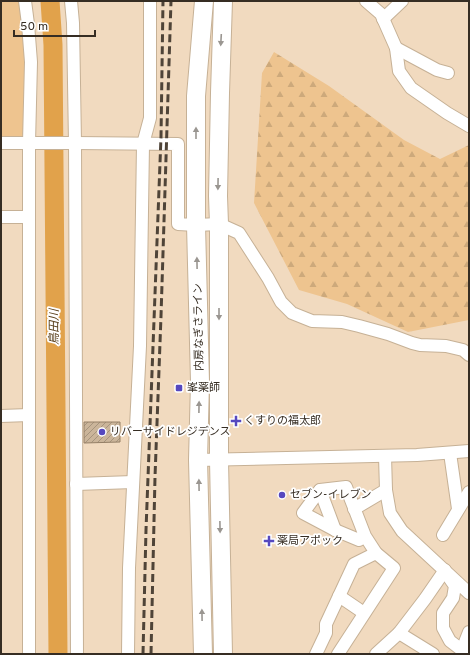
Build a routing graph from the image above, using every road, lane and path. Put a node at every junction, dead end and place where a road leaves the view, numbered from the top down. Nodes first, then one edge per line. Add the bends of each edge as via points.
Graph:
1 (25, 1) edge
2 (71, 1) edge
3 (150, 1) edge
4 (204, 1) edge
5 (223, 1) edge
6 (366, 1) edge
7 (402, 1) edge
8 (383, 19) junction
9 (396, 48) junction
10 (448, 73) dead end
11 (469, 126) edge
12 (1, 143) edge
13 (33, 143) junction
14 (75, 143) junction
15 (143, 144) junction
16 (1, 217) edge
17 (29, 217) junction
18 (219, 224) junction
19 (196, 225) junction
20 (469, 355) edge
21 (29, 415) junction
22 (1, 416) edge
23 (469, 451) edge
24 (450, 453) junction
25 (385, 456) junction
26 (198, 460) junction
27 (219, 460) junction
28 (133, 482) junction
29 (76, 484) junction
30 (320, 490) junction
31 (386, 490) junction
32 (469, 492) edge
33 (354, 509) junction
34 (458, 509) junction
35 (335, 530) junction
36 (443, 535) dead end
37 (365, 536) junction
38 (376, 553) junction
39 (445, 570) junction
40 (469, 593) edge
41 (339, 596) junction
42 (364, 614) junction
43 (469, 632) edge
44 (399, 633) junction
45 (464, 652) edge
46 (29, 654) edge
47 (77, 654) edge
48 (128, 654) edge
49 (203, 654) edge
50 (223, 654) edge
51 (316, 654) edge
52 (338, 654) edge
53 (376, 654) edge
54 (433, 654) edge

1 - 13 street via 31,62
2 - 14 street
3 - 15 street via 150,118
19 -> 4 highway, 内房なぎさライン via 196,96
5 -> 18 highway, 内房なぎさライン
6 - 8 street
7 - 8 street
8 - 9 street
9 - 10 street via 437,70
9 - 11 street via 399,71 411,88
12 - 13 street
13 - 14 street
13 - 17 street
14 - 15 street
14 - 29 street
15 - 19 street via 178,144 178,224
15 - 28 street via 140,346
16 - 17 street
17 - 21 street
18 - 19 street
18 - 20 street via 239,233 281,302 292,313 312,321 342,322 359,326 420,345 457,348
18 -> 27 highway, 内房なぎさライン
26 -> 19 highway, 内房なぎさライン via 200,382
21 - 22 street
21 - 46 street
23 - 24 street
24 - 25 street
24 - 34 street
25 - 27 street
25 - 31 street
26 - 27 street
49 -> 26 highway, 内房なぎさライン
27 -> 50 highway, 内房なぎさライン
28 - 29 street
28 - 48 street
29 - 47 street
30 - 33 street via 346,487
30 - 35 street
30 - 35 street via 303,513
31 - 33 street
31 - 39 street via 390,513 402,531
32 - 34 street
33 - 37 street
34 - 36 street
35 - 37 street via 359,540
37 - 38 street
38 - 41 street via 354,564
38 - 42 street via 394,568
39 - 40 street
39 - 44 street
39 - 45 street via 455,586 453,598 443,613 443,628 450,641
41 - 42 street
41 - 51 street
42 - 52 street
43 - 45 street
44 - 53 street
44 - 54 street

